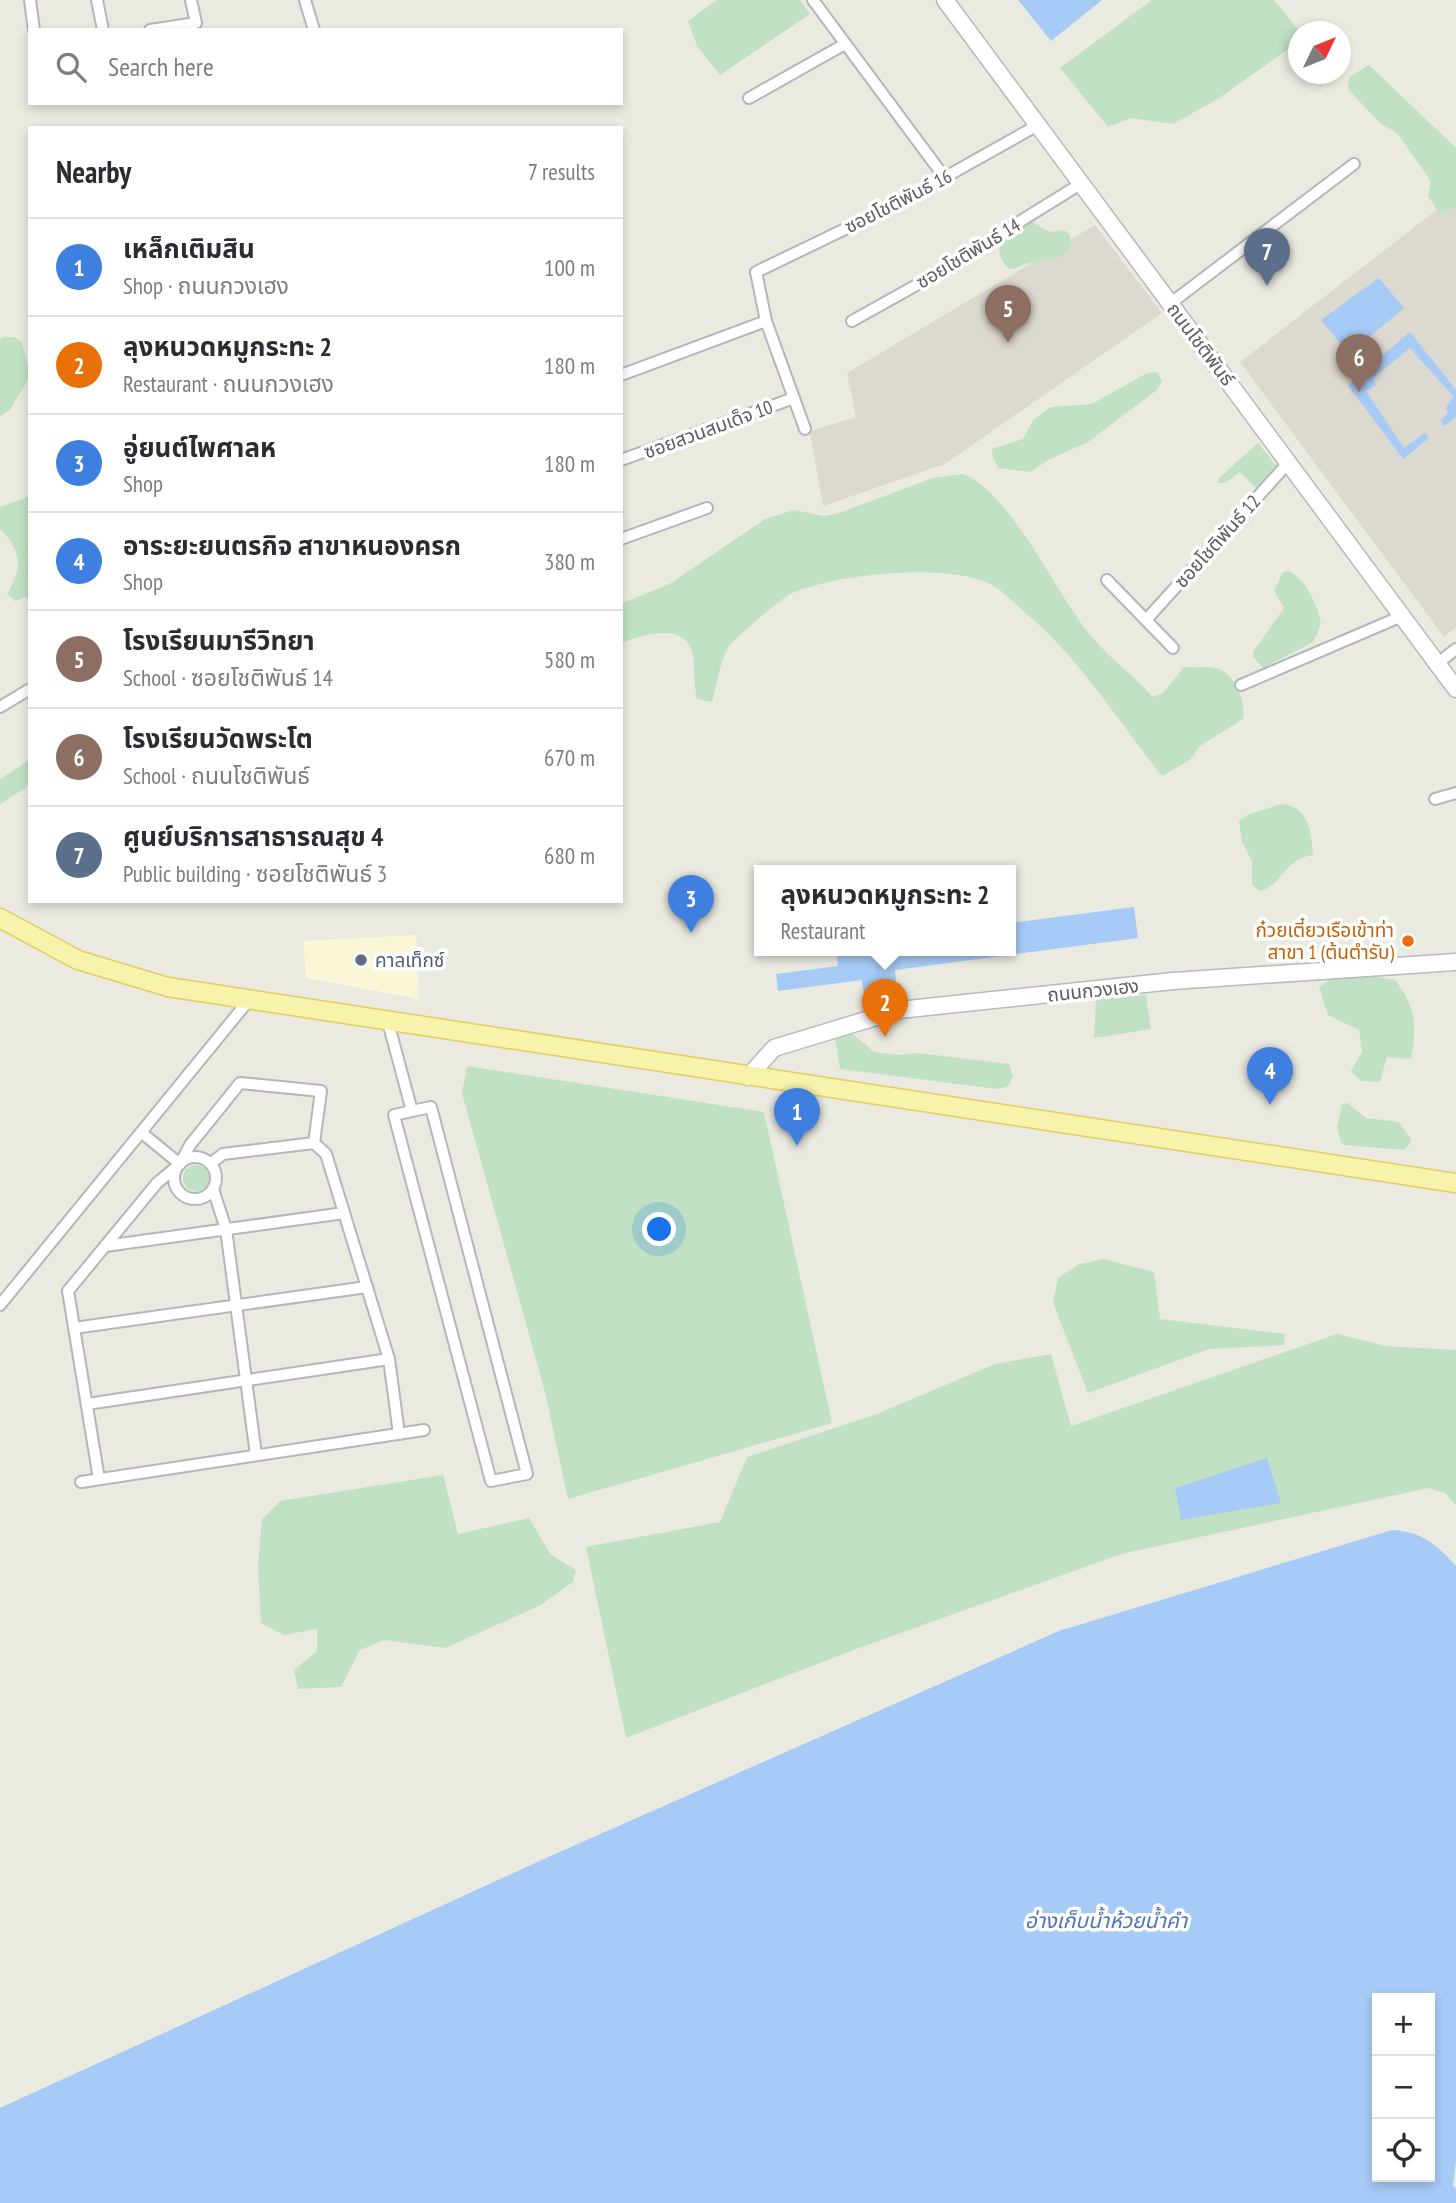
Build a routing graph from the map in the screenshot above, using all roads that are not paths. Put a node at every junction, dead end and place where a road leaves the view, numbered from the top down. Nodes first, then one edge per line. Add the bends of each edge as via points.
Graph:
1 (30, 0) edge
2 (97, 0) edge
3 (191, 0) edge
4 (305, 0) edge
5 (813, 0) edge
6 (945, 0) edge
7 (34, 28) edge
8 (103, 28) edge
9 (163, 28) edge
10 (313, 28) edge
11 (845, 44) junction
12 (749, 98) dead end
13 (1038, 125) junction
14 (1354, 164) dead end
15 (945, 178) junction
16 (1082, 183) junction
17 (1171, 303) junction
18 (766, 321) junction
19 (852, 321) dead end
20 (623, 374) edge
21 (794, 398) junction
22 (805, 429) dead end
23 (623, 459) edge
24 (1289, 462) junction
25 (707, 508) dead end
26 (623, 538) edge
27 (1107, 580) dead end
28 (1402, 616) junction
29 (1146, 620) junction
30 (1174, 648) dead end
31 (1456, 649) edge
32 (1437, 664) junction
33 (1241, 685) dead end
34 (1456, 689) edge
35 (28, 690) edge
36 (0, 707) edge
37 (1456, 793) edge
38 (1435, 799) dead end
39 (0, 918) edge
40 (1456, 962) edge
41 (249, 1000) junction
42 (388, 1022) junction
43 (748, 1077) junction
44 (412, 1111) junction
45 (142, 1133) junction
46 (314, 1143) junction
47 (180, 1164) junction
48 (210, 1164) junction
49 (1456, 1183) edge
50 (213, 1189) junction
51 (344, 1213) junction
52 (226, 1229) junction
53 (105, 1246) junction
54 (367, 1287) junction
55 (0, 1304) edge
56 (236, 1305) junction
57 (74, 1328) junction
58 (389, 1359) junction
59 (246, 1380) junction
60 (87, 1404) junction
61 (424, 1430) dead end
62 (399, 1433) junction
63 (256, 1455) junction
64 (99, 1479) junction
65 (81, 1482) dead end

1 - 7 street
2 - 8 street
3 - 9 street via 196,23
4 - 10 street
5 - 11 street
6 - 13 street, ถนนโชติพันธ์
11 - 12 street
11 - 15 street
13 - 15 street, ซอยโชติพันธ์ 16
13 - 16 street, ถนนโชติพันธ์
14 - 17 street
15 - 18 street, ซอยโชติพันธ์ 16 via 756,272
16 - 17 street, ถนนโชติพันธ์
16 - 19 street, ซอยโชติพันธ์ 14
17 - 24 street, ถนนโชติพันธ์
18 - 20 street
18 - 21 street
21 - 22 street
21 - 23 street, ซอยสวนสมเด็จ 10
24 - 28 street, ถนนโชติพันธ์
24 - 29 street, ซอยโชติพันธ์ 12
25 - 26 street
27 - 29 street
28 - 32 street, ถนนโชติพันธ์
28 - 33 street
29 - 30 street
31 - 32 street
32 - 34 street, ถนนโชติพันธ์
35 - 36 street
37 - 38 street
39 - 41 main road via 78,960 168,987
40 - 43 street, ถนนกวงเฮง via 1173,981 899,1010 774,1048
41 - 42 main road
41 - 45 street
42 - 43 main road
42 - 44 street
43 - 49 main road
44 - 44 street via 431,1107 527,1474 491,1481 394,1115
45 - 47 street
45 - 55 street
46 - 47 street via 321,1091 240,1083
46 - 48 street via 223,1154
46 - 51 street via 326,1154
47 - 48 street via 195,1157
47 - 50 street via 175,1183 183,1195 195,1199
47 - 53 street via 157,1183
48 - 50 street via 216,1176
50 - 52 street
51 - 52 street
51 - 54 street
52 - 53 street
52 - 56 street
53 - 57 street via 68,1291
54 - 56 street
54 - 58 street
56 - 57 street
56 - 59 street
57 - 60 street
58 - 59 street
58 - 62 street
59 - 60 street
59 - 63 street
60 - 64 street
61 - 62 street
62 - 63 street
63 - 64 street
64 - 65 street

